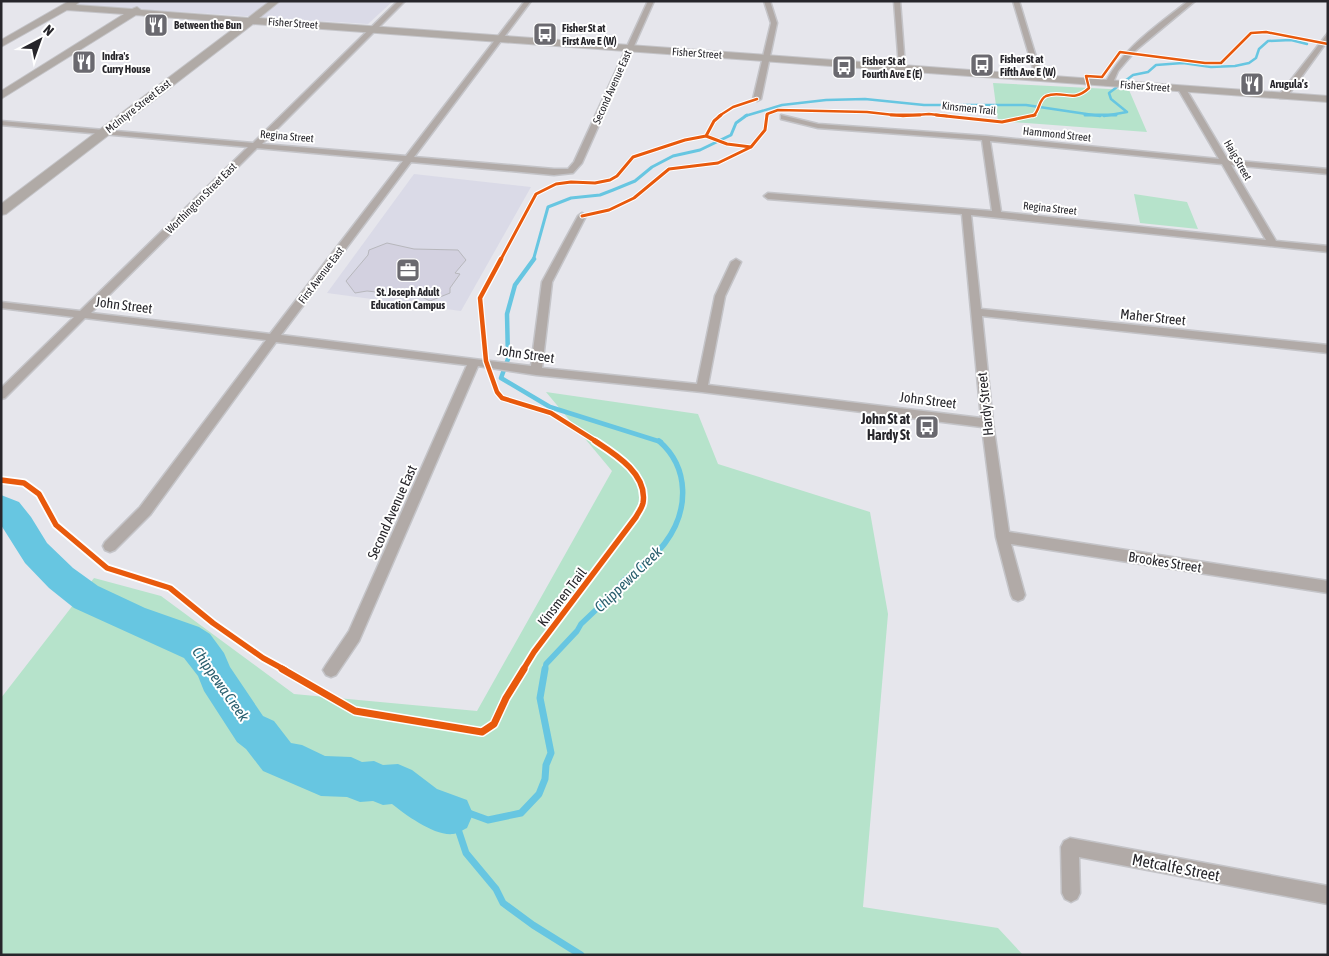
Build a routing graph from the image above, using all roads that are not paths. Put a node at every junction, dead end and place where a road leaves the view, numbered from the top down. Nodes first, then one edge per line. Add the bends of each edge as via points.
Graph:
1 (76, 1) edge
2 (150, 1) edge
3 (276, 1) edge
4 (402, 1) edge
5 (528, 1) edge
6 (651, 1) edge
7 (767, 1) edge
8 (897, 1) edge
9 (1016, 1) edge
10 (1192, 1) edge
11 (66, 7) junction
12 (133, 12) junction
13 (250, 20) junction
14 (373, 29) junction
15 (1328, 35) edge
16 (500, 39) junction
17 (1, 44) edge
18 (630, 48) junction
19 (767, 58) junction
20 (902, 67) junction
21 (1040, 78) junction
22 (1114, 84) junction
23 (1182, 88) junction
24 (1, 96) edge
25 (1283, 96) junction
26 (1328, 98) edge
27 (758, 99) dead end
28 (784, 117) dead end
29 (1, 123) edge
30 (106, 132) junction
31 (986, 138) junction
32 (254, 145) junction
33 (408, 159) junction
34 (1226, 163) junction
35 (570, 171) joint
36 (1328, 172) edge
37 (768, 196) dead end
38 (1, 211) edge
39 (966, 211) junction
40 (997, 214) junction
41 (582, 216) dead end
42 (1273, 244) junction
43 (1328, 249) edge
44 (736, 262) dead end
45 (1, 305) edge
46 (976, 312) junction
47 (83, 315) junction
48 (273, 338) junction
49 (1328, 349) edge
50 (477, 362) junction
51 (536, 371) junction
52 (702, 388) junction
53 (1, 395) edge
54 (987, 423) junction
55 (1003, 537) junction
56 (110, 546) dead end
57 (1328, 587) edge
58 (1018, 595) dead end
59 (330, 670) dead end
60 (1071, 893) dead end
61 (1328, 895) edge

1 - 11 main road
2 - 12 main road
3 - 13 main road, McIntyre Street East
4 - 14 street, Worthington Street East
5 - 16 street, First Avenue East
6 - 18 street, Second Avenue East
7 - 19 street via 774,23
8 - 20 street
9 - 21 street
10 - 22 street via 1130,53 1113,74
11 - 12 main road, Fisher Street
11 - 17 main road
12 - 13 main road, Fisher Street
12 - 24 street
13 - 14 main road, Fisher Street
13 - 30 main road, McIntyre Street East
14 - 16 main road, Fisher Street
14 - 32 street, Worthington Street East
15 - 25 street
16 - 18 main road, Fisher Street
16 - 33 street, First Avenue East
18 - 19 main road, Fisher Street
18 - 35 street, Second Avenue East via 578,163
19 - 20 main road, Fisher Street
19 - 27 street
20 - 21 main road, Fisher Street
21 - 22 main road, Fisher Street
22 - 23 main road, Fisher Street
23 - 25 main road, Fisher Street
23 - 34 street, Haig Street
25 - 26 main road, Fisher Street
28 - 31 street, Hammond Street via 818,126
29 - 30 street, Regina Street
30 - 32 street, Regina Street
30 - 38 main road, McIntyre Street East
31 - 34 street, Hammond Street
31 - 40 street
32 - 33 street, Regina Street
32 - 47 street, Worthington Street East
33 - 35 street, Regina Street
33 - 48 street, First Avenue East
34 - 36 street, Hammond Street
34 - 42 street, Haig Street
37 - 39 street, Regina Street
39 - 40 street, Regina Street
39 - 46 street, Hardy Street
40 - 42 street, Regina Street
41 - 51 street via 547,282
42 - 43 street, Regina Street
44 - 52 street via 720,296
45 - 47 street, John Street
46 - 49 street, Maher Street
46 - 54 street, Hardy Street
47 - 48 street, John Street
47 - 53 street, Worthington Street East
48 - 50 street, John Street
48 - 56 street, First Avenue East via 145,510
50 - 51 street, John Street
50 - 59 street, Second Avenue East via 354,636
51 - 52 street, John Street
52 - 54 street, John Street
54 - 55 street, Hardy Street
55 - 57 street, Brookes Street
55 - 58 street, Hardy Street
60 - 61 street, Metcalfe Street via 1070,847

